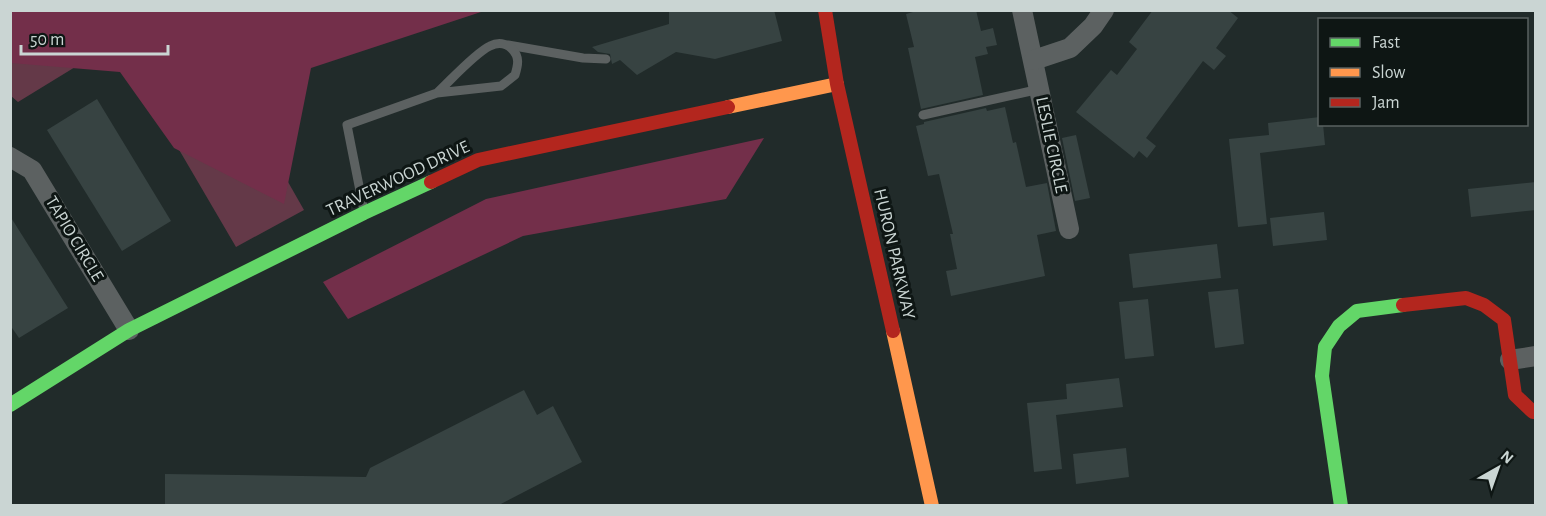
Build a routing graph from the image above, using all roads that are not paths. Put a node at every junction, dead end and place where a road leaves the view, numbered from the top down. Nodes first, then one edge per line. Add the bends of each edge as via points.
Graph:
1 (825, 10) edge
2 (1022, 10) edge
3 (1104, 10) edge
4 (508, 45) junction
5 (606, 58) dead end
6 (1034, 60) junction
7 (837, 84) junction
8 (1040, 89) junction
9 (437, 93) junction
10 (923, 115) dead end
11 (10, 157) edge
12 (364, 213) junction
13 (1069, 230) dead end
14 (129, 330) junction
15 (1536, 356) edge
16 (1510, 360) junction
17 (13, 397) edge
18 (1536, 412) edge
19 (932, 506) edge
20 (1341, 506) edge

1 - 7 street, HURON PARKWAY
2 - 6 street, LESLIE CIRCLE
3 - 6 street via 1070,48
4 - 5 lane via 583,58
4 - 9 lane via 491,45 482,51
4 - 9 lane via 518,58 515,75 509,82
6 - 8 street, LESLIE CIRCLE
7 - 12 street, TRAVERWOOD DRIVE via 478,160
7 - 19 street, HURON PARKWAY
8 - 10 lane
8 - 13 street, LESLIE CIRCLE
9 - 12 lane via 346,125
11 - 14 street, TAPIO CIRCLE via 32,170
12 - 14 street, TRAVERWOOD DRIVE
14 - 17 street, TRAVERWOOD DRIVE
15 - 16 street
16 - 18 street via 1515,395
16 - 20 street via 1504,320 1466,298 1357,311 1339,326 1325,347 1322,376

